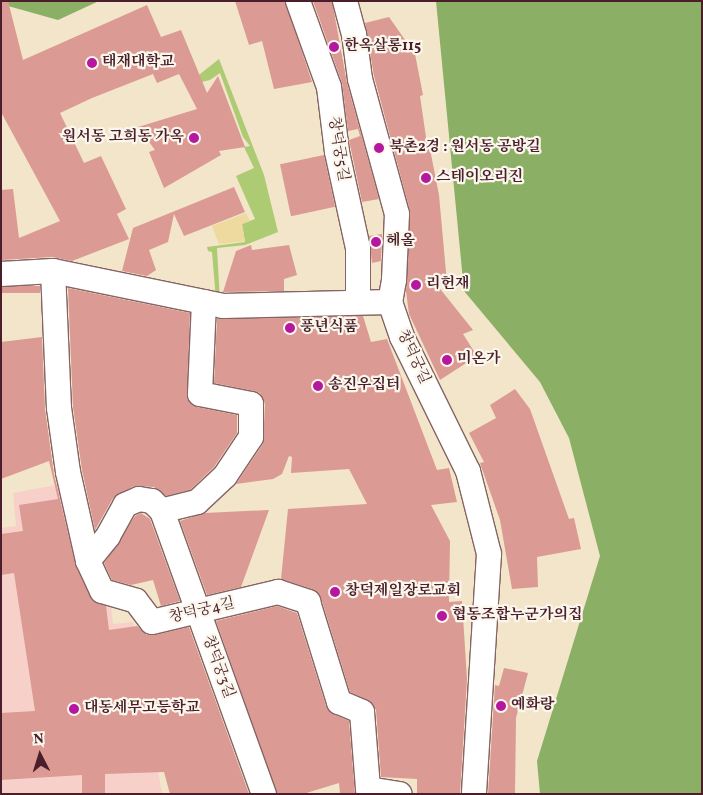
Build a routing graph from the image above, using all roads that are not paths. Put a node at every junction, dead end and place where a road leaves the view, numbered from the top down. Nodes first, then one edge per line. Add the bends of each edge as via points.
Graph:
1 (298, 1) edge
2 (345, 1) edge
3 (53, 271) junction
4 (1, 274) edge
5 (358, 301) junction
6 (204, 302) junction
7 (390, 302) junction
8 (162, 511) junction
9 (88, 561) junction
10 (198, 611) junction
11 (264, 794) edge
12 (400, 794) edge
13 (474, 794) edge

1 - 5 street, 창덕궁5길 via 329,87 337,152 358,248
2 - 7 street via 354,34 360,79 397,214
3 - 4 street
3 - 6 street
3 - 9 street, 창덕궁4길 via 60,408 68,472
5 - 6 street via 222,306
5 - 7 street
6 - 8 street via 200,394 251,404 251,438 225,476 197,502
7 - 13 street, 창덕궁길 via 402,337 468,471 489,554
8 - 9 street via 152,501 139,499 125,505 108,536
8 - 10 street, 창덕궁3길
9 - 10 street, 창덕궁4길 via 102,591 136,601 152,622
10 - 11 street, 창덕궁3길
10 - 12 street, 창덕궁4길 via 278,592 308,602 339,702 362,712 368,789

